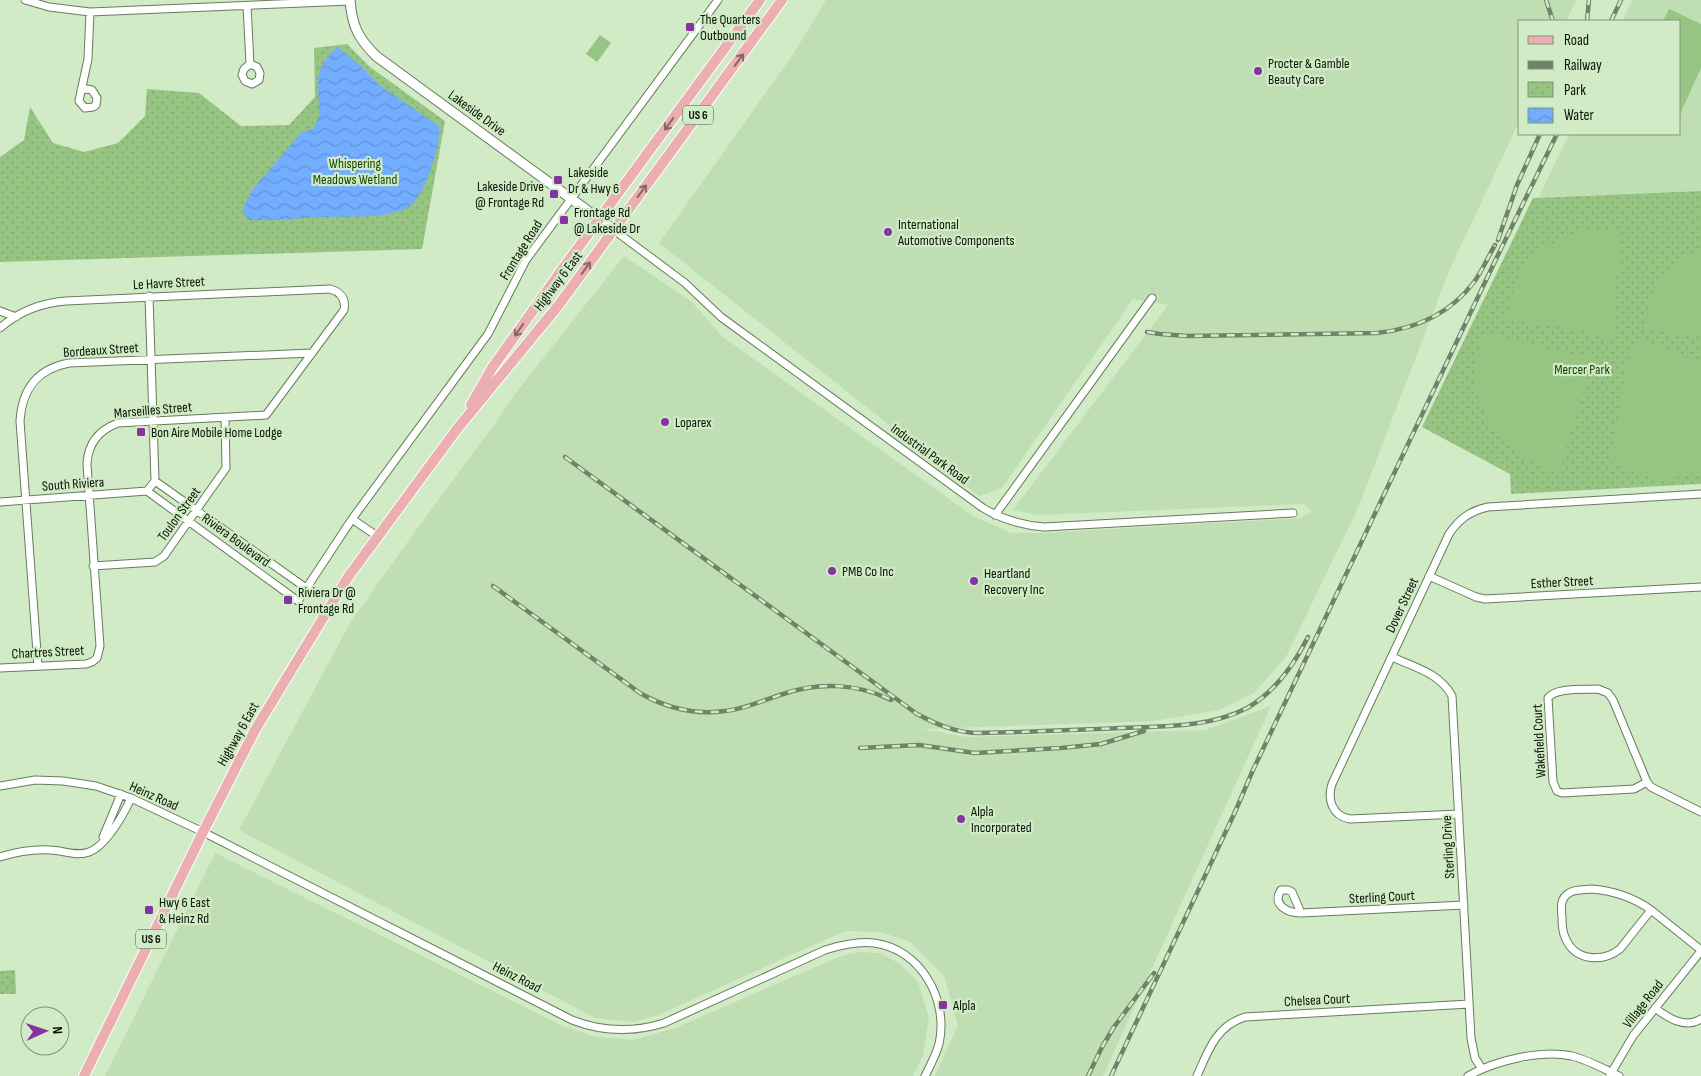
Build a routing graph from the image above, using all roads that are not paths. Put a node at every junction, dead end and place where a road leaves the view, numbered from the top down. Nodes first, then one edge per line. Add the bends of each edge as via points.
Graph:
1 (25, 0) edge
2 (718, 0) edge
3 (760, 0) edge
4 (782, 0) edge
5 (350, 1) edge
6 (49, 4) edge
7 (247, 6) junction
8 (90, 12) junction
9 (250, 64) dead end
10 (81, 90) dead end
11 (571, 198) junction
12 (599, 219) junction
13 (614, 230) junction
14 (149, 296) junction
15 (343, 297) joint
16 (1152, 298) dead end
17 (0, 311) edge
18 (16, 317) junction
19 (0, 328) edge
20 (312, 353) junction
21 (151, 360) junction
22 (226, 418) junction
23 (153, 421) junction
24 (457, 429) junction
25 (155, 481) junction
26 (147, 491) junction
27 (1701, 494) edge
28 (89, 496) junction
29 (25, 500) junction
30 (0, 502) edge
31 (197, 510) junction
32 (1293, 513) dead end
33 (994, 515) junction
34 (352, 519) junction
35 (189, 521) junction
36 (377, 536) junction
37 (93, 566) junction
38 (1429, 576) junction
39 (1701, 587) edge
40 (306, 588) junction
41 (1392, 657) junction
42 (97, 658) joint
43 (38, 666) junction
44 (0, 668) edge
45 (1647, 782) junction
46 (0, 786) edge
47 (121, 794) junction
48 (131, 798) junction
49 (1701, 812) edge
50 (1458, 814) junction
51 (203, 832) junction
52 (100, 844) junction
53 (0, 856) edge
54 (1464, 905) junction
55 (1651, 910) junction
56 (1301, 913) dead end
57 (1701, 950) edge
58 (1469, 1004) junction
59 (1655, 1008) junction
60 (1701, 1019) edge
61 (1482, 1069) junction
62 (1613, 1075) edge
63 (84, 1076) edge
64 (925, 1076) edge
65 (1197, 1076) edge
66 (1468, 1076) edge

1 - 6 street
2 - 11 street, Frontage Road
3 -> 12 main road, Highway 6 East / US 6
13 -> 4 main road, Highway 6 East / US 6
5 - 7 street
5 - 11 street, Lakeside Drive via 354,28 376,56
6 - 8 street
7 - 8 street
7 - 9 street
8 - 10 street via 88,59
11 - 12 street, Lakeside Drive
11 - 34 street, Frontage Road via 526,260 488,334
12 - 13 street, Lakeside Drive
12 -> 24 main road, Highway 6 East / US 6 via 492,368
24 -> 13 main road, Highway 6 East / US 6 via 558,306
13 - 33 street, Industrial Park Road via 685,283 721,317
14 - 15 street, Le Havre Street via 330,289
14 - 18 street, Le Havre Street via 56,302
14 - 21 street
15 - 20 street, Marseilles Street via 344,310
16 - 33 street
17 - 18 street
18 - 19 street, Le Havre Street
20 - 21 street, Bordeaux Street
20 - 22 street, Marseilles Street via 266,416
21 - 23 street
21 - 29 street, Bordeaux Street via 69,363 53,367 35,380 23,399 21,414
22 - 23 street, Marseilles Street
22 - 31 street, Toulon Street via 226,468
23 - 25 street
23 - 28 street, Marseilles Street via 118,423 98,434 87,457
24 - 36 main road, Highway 6 East / US 6
25 - 26 street
25 - 31 street, Riviera Boulevard
26 - 28 street, South Riviera
26 - 35 street, Riviera Boulevard
27 - 38 street, Dover Street via 1479,509 1454,527
28 - 29 street, South Riviera
28 - 37 street, Marseilles Street
29 - 30 street, South Riviera
29 - 43 street, Bordeaux Street
31 - 35 street, Toulon Street
31 - 40 street, Riviera Boulevard
32 - 33 street, Industrial Park Road via 1044,526 1014,523
34 - 36 street
34 - 40 street, Riviera Boulevard
35 - 37 street, Toulon Street via 164,556 155,562
35 - 40 street, Riviera Boulevard via 298,600
36 - 51 main road, Highway 6 East / US 6 via 321,618 263,716
37 - 42 street, Marseilles Street via 100,646
38 - 39 street, Esther Street via 1486,599
38 - 41 street, Dover Street
41 - 50 street, Sterling Drive via 1440,679 1452,696
41 - 50 street, Dover Street via 1332,784 1332,806 1341,816 1350,819
42 - 43 street, Chartres Street via 86,664
43 - 44 street, Chartres Street
45 - 45 street, Wakefield Court via 1608,693 1598,689 1559,691 1550,695 1547,704 1553,782 1557,791 1634,789
45 - 49 street
46 - 47 street, Heinz Road via 35,780 63,781
47 - 48 street, Heinz Road
47 - 52 street
48 - 51 street, Heinz Road
48 - 52 street via 121,819
50 - 54 street, Sterling Drive
51 - 63 main road, Highway 6 East / US 6
51 - 64 street, Heinz Road via 572,1020 610,1030 637,1030 664,1023 825,950 863,942 884,945 917,964 936,995 941,1017 940,1032 935,1055
52 - 53 street via 81,854 50,850
54 - 56 street, Sterling Court
54 - 58 street, Sterling Drive
55 - 55 street via 1618,893 1574,890 1562,900 1563,931 1568,944 1579,954 1601,958 1620,949
55 - 57 street
57 - 59 street, Village Road
58 - 61 street, Sterling Drive via 1472,1048
58 - 65 street, Chelsea Court via 1245,1017 1232,1022 1213,1040
59 - 60 street via 1675,1021 1690,1024
59 - 62 street, Village Road via 1630,1040
61 - 62 street via 1523,1057 1560,1054 1584,1060
61 - 66 street

